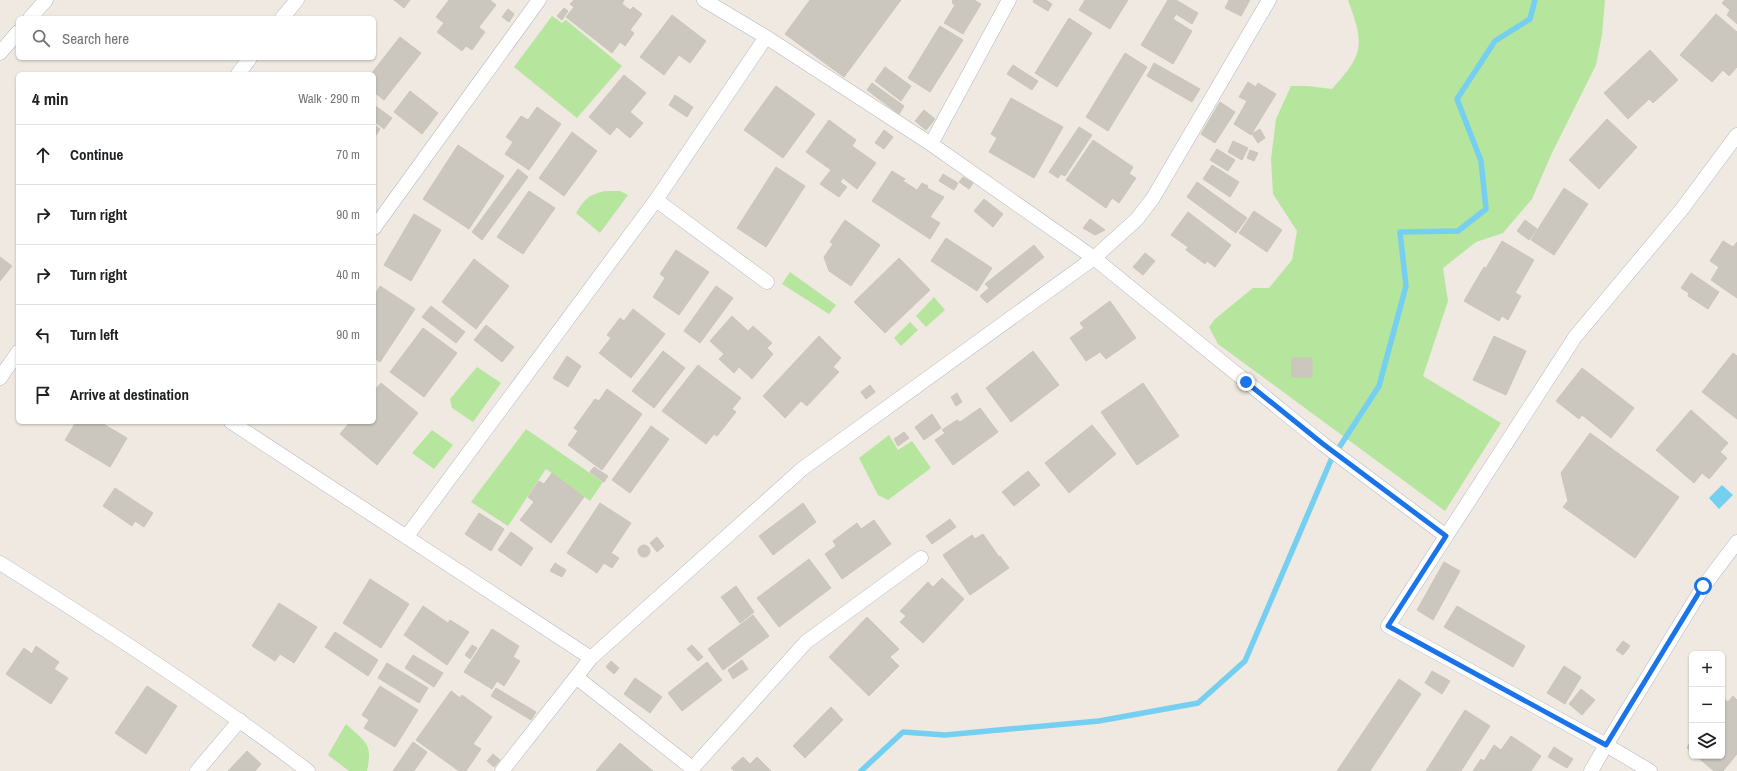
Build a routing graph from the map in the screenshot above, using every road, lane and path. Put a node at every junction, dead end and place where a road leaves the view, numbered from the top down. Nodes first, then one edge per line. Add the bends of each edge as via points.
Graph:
1 (46, 0) edge
2 (297, 0) edge
3 (539, 0) edge
4 (704, 0) edge
5 (1010, 0) edge
6 (1269, 0) edge
7 (32, 16) edge
8 (284, 16) edge
9 (16, 34) edge
10 (766, 37) junction
11 (0, 53) edge
12 (248, 60) edge
13 (240, 72) edge
14 (1737, 135) edge
15 (931, 144) junction
16 (656, 200) junction
17 (376, 225) edge
18 (1094, 258) junction
19 (767, 282) dead end
20 (16, 355) edge
21 (0, 378) edge
22 (235, 424) edge
23 (407, 536) junction
24 (1446, 536) junction
25 (1737, 542) edge
26 (921, 558) dead end
27 (0, 563) edge
28 (591, 658) junction
29 (576, 676) junction
30 (240, 720) junction
31 (1606, 745) junction
32 (691, 770) edge
33 (197, 771) edge
34 (308, 771) edge
35 (502, 771) edge
36 (1591, 771) edge
37 (1650, 771) edge

1 - 7 street
2 - 8 street
3 - 17 street
4 - 10 street
5 - 15 street
6 - 18 street via 1153,198 1137,219
9 - 11 street
10 - 15 street
10 - 16 street
12 - 13 street
14 - 24 street via 1682,209 1575,337
15 - 18 street
16 - 19 street
16 - 23 street
18 - 24 street via 1323,444
18 - 28 street via 802,470
20 - 21 street
22 - 23 street
23 - 28 street
24 - 31 street via 1388,626
25 - 31 street via 1703,586
26 - 32 street via 806,642
27 - 30 street
28 - 29 street
29 - 32 street
29 - 35 street
30 - 33 street
30 - 34 street
31 - 36 street
31 - 37 street

